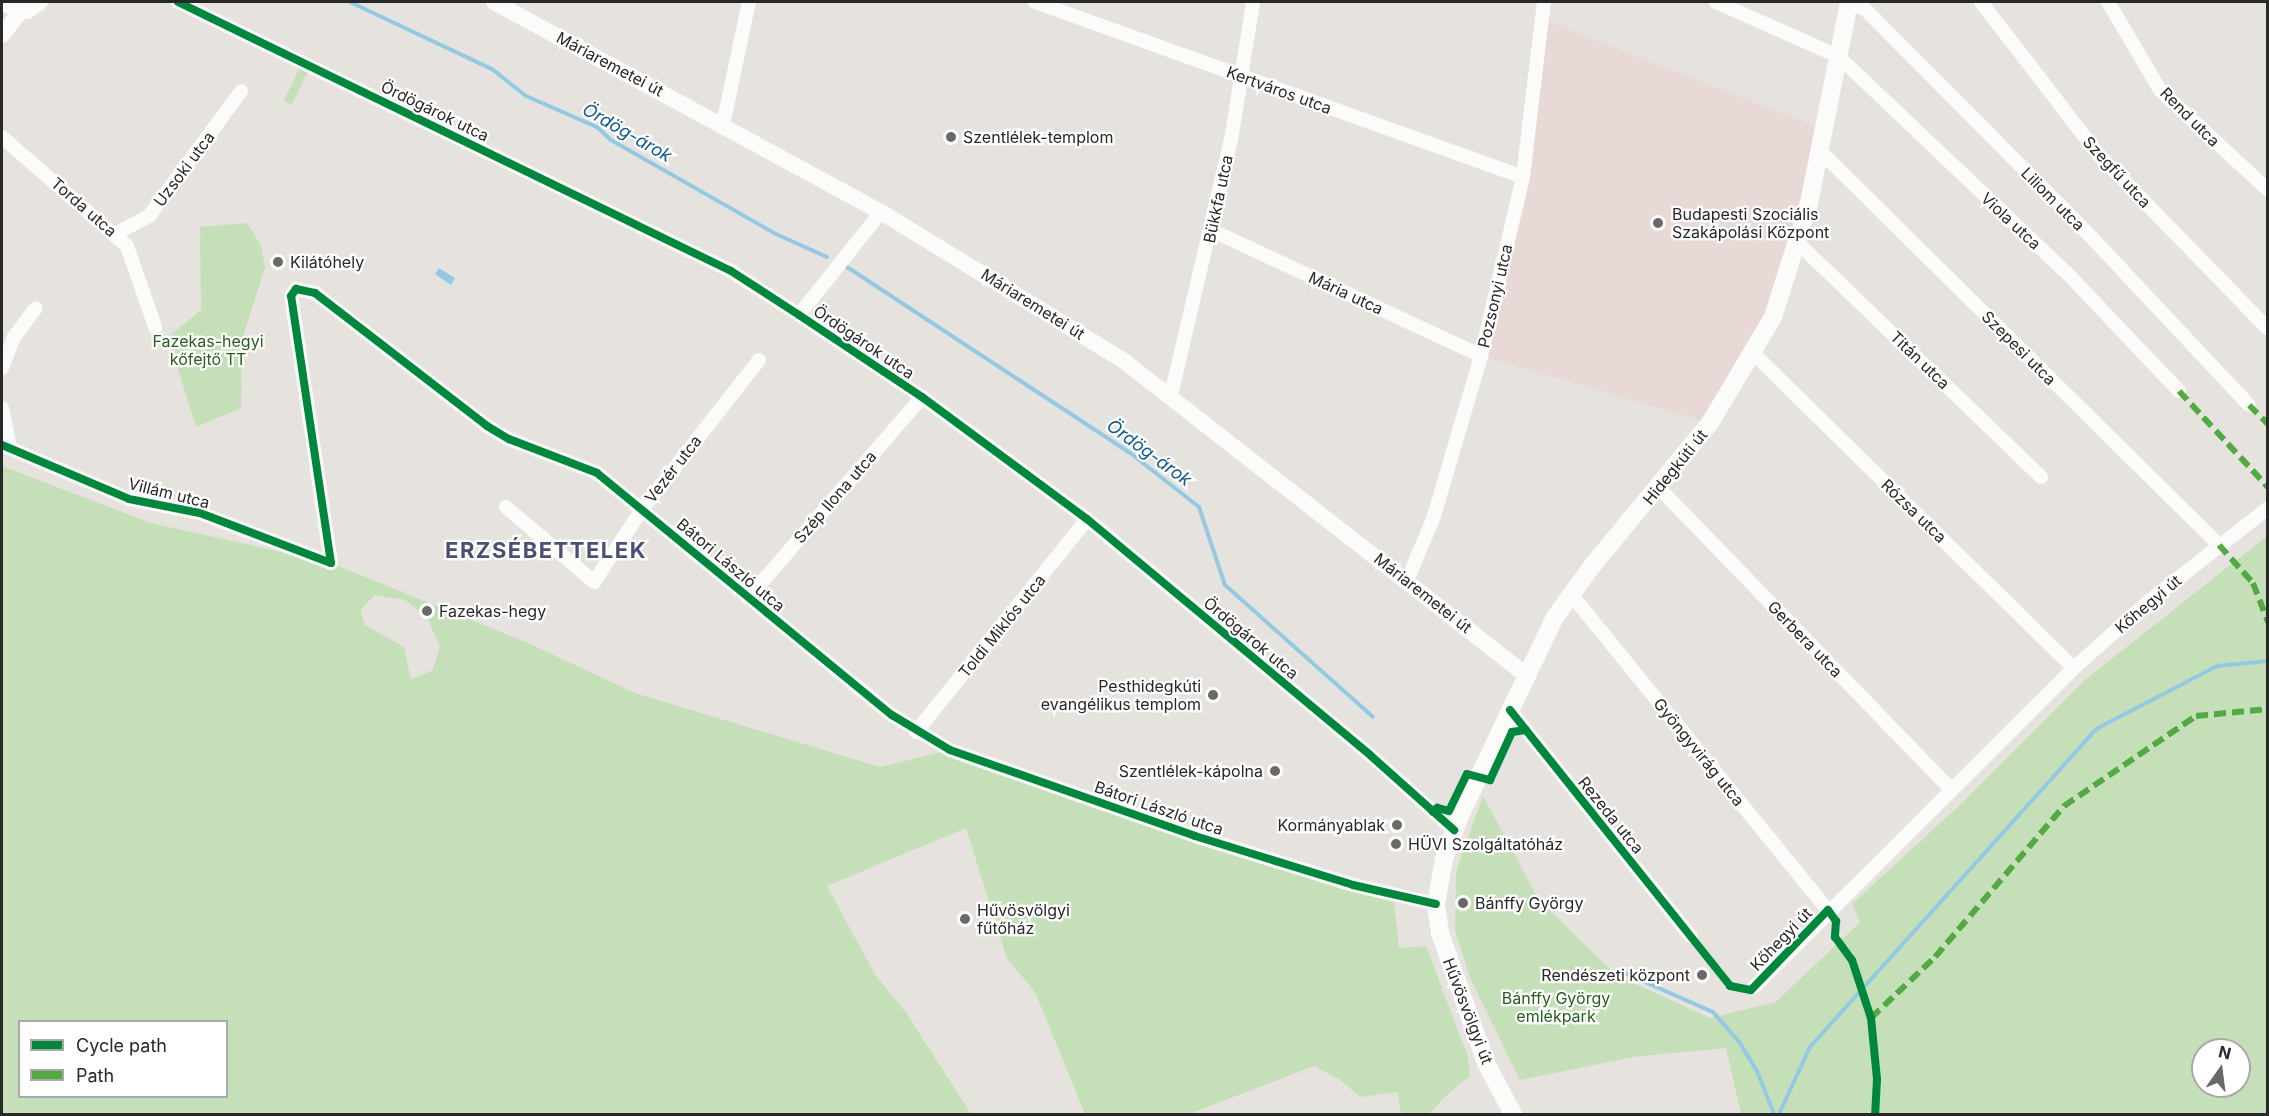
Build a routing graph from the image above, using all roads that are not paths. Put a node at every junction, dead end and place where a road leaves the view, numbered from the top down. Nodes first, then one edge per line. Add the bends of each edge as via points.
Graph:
1 (40, 2) edge
2 (178, 2) edge
3 (494, 2) edge
4 (749, 2) edge
5 (1035, 2) edge
6 (1253, 2) edge
7 (1544, 2) edge
8 (1716, 2) edge
9 (1981, 2) edge
10 (2108, 2) edge
11 (1849, 3) edge
12 (5, 16) edge
13 (1838, 56) junction
14 (1242, 76) junction
15 (242, 92) dead end
16 (723, 125) junction
17 (2, 137) edge
18 (1819, 150) junction
19 (1524, 177) junction
20 (2268, 190) edge
21 (881, 212) junction
22 (1212, 230) junction
23 (116, 234) junction
24 (1799, 244) junction
25 (36, 308) dead end
26 (799, 315) junction
27 (155, 327) dead end
28 (2268, 329) edge
29 (1754, 354) junction
30 (1481, 356) junction
31 (759, 360) dead end
32 (2, 368) edge
33 (2179, 391) dead end
34 (1171, 395) junction
35 (922, 397) junction
36 (2249, 405) dead end
37 (2, 408) edge
38 (6, 446) edge
39 (2041, 477) dead end
40 (1659, 489) junction
41 (506, 507) dead end
42 (643, 507) junction
43 (2268, 508) edge
44 (1087, 519) junction
45 (2219, 545) junction
46 (331, 563) joint
47 (1407, 581) junction
48 (1570, 593) junction
49 (748, 598) junction
50 (2074, 668) junction
51 (1526, 675) junction
52 (1510, 710) junction
53 (916, 732) junction
54 (1951, 789) junction
55 (1454, 830) junction
56 (1436, 904) junction
57 (1828, 910) junction
58 (1691, 937) dead end
59 (1754, 987) dead end
60 (1513, 1114) edge

1 - 12 street via 32,10
2 - 26 street, Ördögárok utca via 720,266
3 - 16 street, Máriaremetei út
4 - 16 street
5 - 14 street, Kertváros utca
6 - 14 street, Bükkfa utca
7 - 19 street, Pozsonyi utca
8 - 13 street, Viola utca
9 - 28 street, Szegfű utca via 2098,154
10 - 20 street, Rend utca via 2160,90
11 - 13 main road, Hidegkúti út
11 - 36 street, Liliom utca via 1864,8 2094,240
13 - 18 main road, Hidegkúti út
13 - 33 street, Viola utca via 2067,273
14 - 19 street, Kertváros utca
14 - 22 street, Bükkfa utca
15 - 23 street, Uzsoki utca via 149,216
16 - 21 street, Máriaremetei út
17 - 23 street, Torda utca
18 - 24 main road, Hidegkúti út
18 - 45 street, Szepesi utca
19 - 30 street, Pozsonyi utca
21 - 26 street
21 - 34 street, Máriaremetei út via 1076,330
22 - 30 street, Mária utca
22 - 34 street, Bükkfa utca
23 - 27 street, Torda utca via 128,246
24 - 29 main road, Hidegkúti út via 1773,317
24 - 39 street, Titán utca
25 - 32 street via 14,337
26 - 35 street, Ördögárok utca
29 - 40 main road, Hidegkúti út via 1710,423
29 - 50 street, Rózsa utca
30 - 47 street, Pozsonyi utca via 1434,516
31 - 42 street, Vezér utca
34 - 47 street, Máriaremetei út
35 - 44 street, Ördögárok utca
35 - 49 street, Szép Ilona utca
37 - 38 street
38 - 46 street, Villám utca via 129,499 201,513
40 - 48 main road, Hidegkúti út
40 - 54 street, Gerbera utca
41 - 42 street, Vezér utca via 594,582
42 - 46 street, Bátori László utca via 597,473 509,439 487,426 334,305 315,293 296,289 291,296
42 - 49 street, Bátori László utca
43 - 45 street, Kőhegyi út
44 - 53 street, Toldi Miklós utca
44 - 55 street, Ördögárok utca
45 - 50 street, Kőhegyi út
47 - 51 street, Máriaremetei út
48 - 51 main road, Hidegkúti út
48 - 57 street, Gyöngyvirág utca
49 - 53 street, Bátori László utca
50 - 54 street, Kőhegyi út
51 - 52 main road, Hidegkúti út
52 - 55 main road, Hidegkúti út
52 - 58 street, Rezeda utca
53 - 56 street, Bátori László utca via 950,750 1195,836 1353,885
54 - 57 street, Kőhegyi út
55 - 56 main road, Hidegkúti út via 1439,877
56 - 60 main road, Hűvösvölgyi út via 1452,972 1486,1063
57 - 59 street, Kőhegyi út

